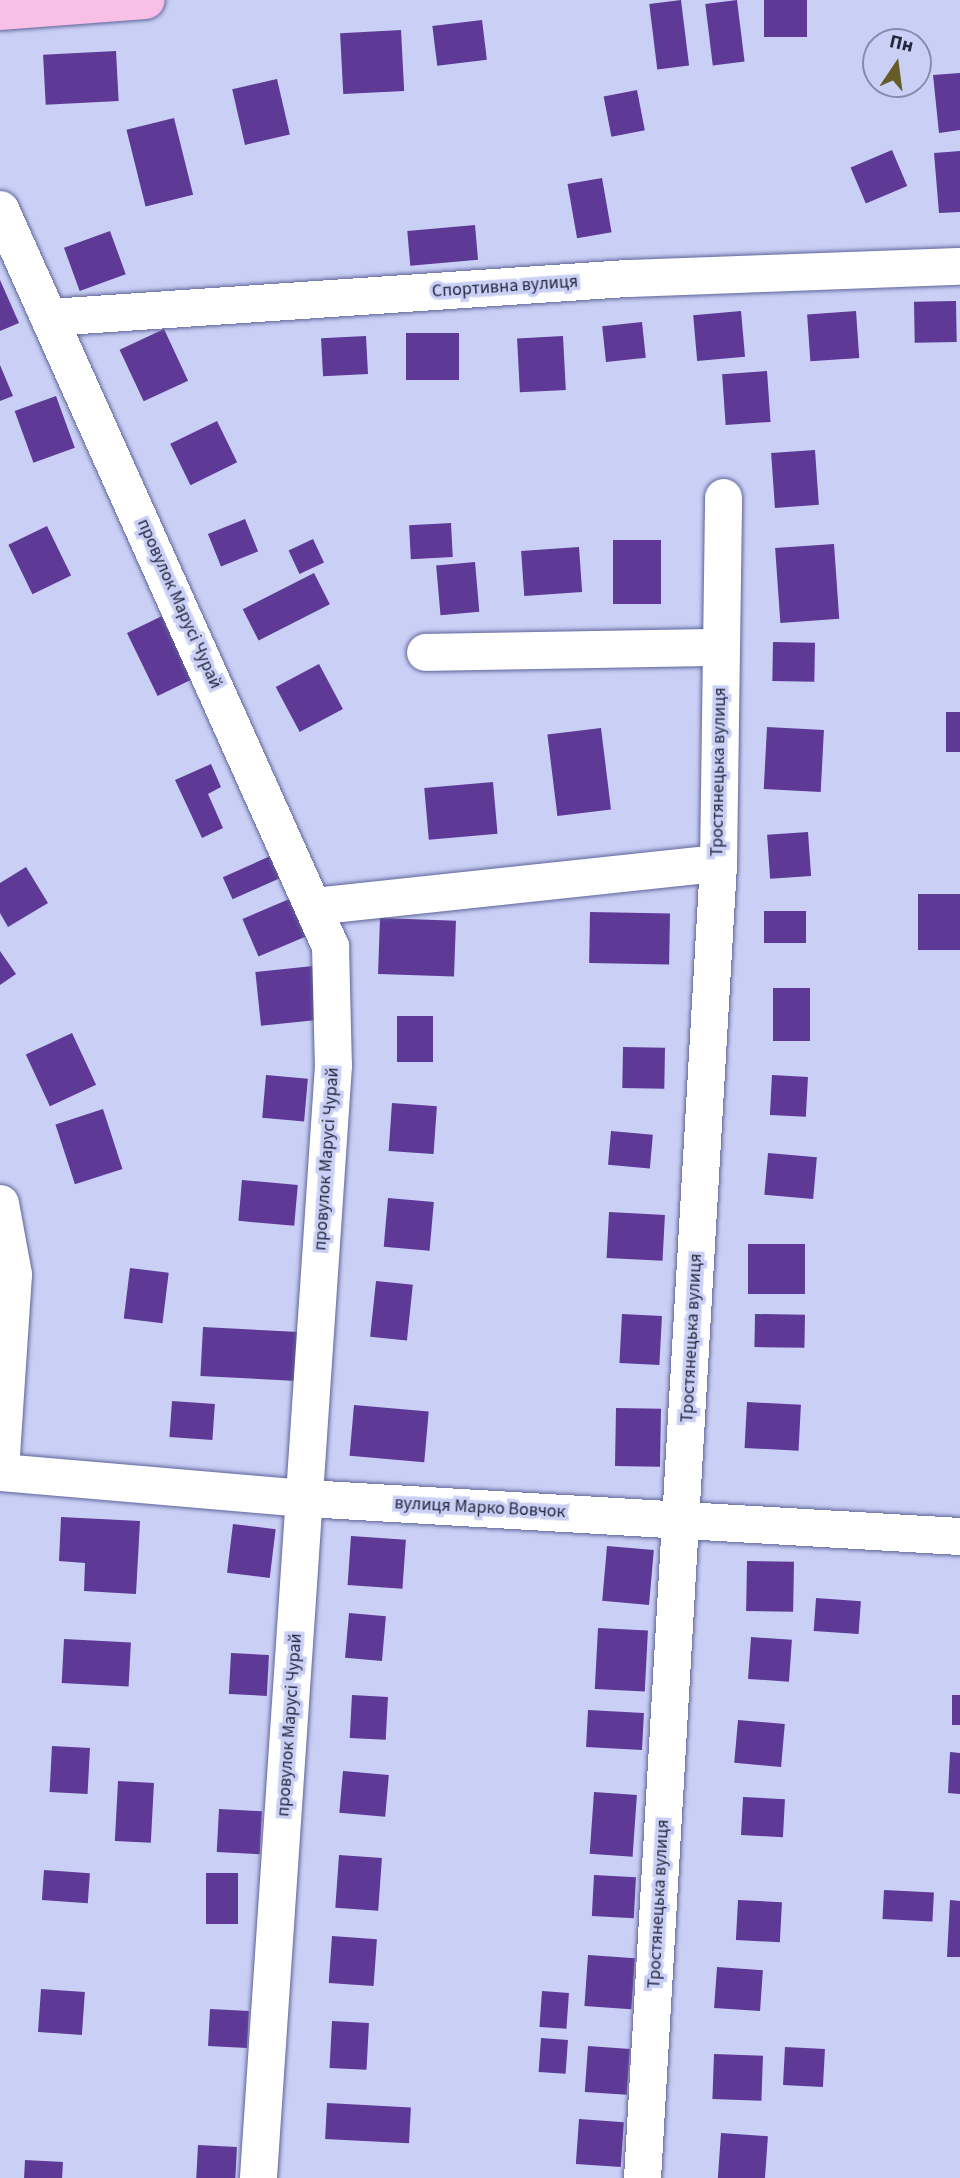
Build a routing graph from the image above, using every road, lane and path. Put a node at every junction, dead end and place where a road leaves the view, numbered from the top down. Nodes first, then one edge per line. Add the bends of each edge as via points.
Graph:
1 (146, 0) edge
2 (0, 11) edge
3 (0, 209) edge
4 (960, 266) edge
5 (50, 317) junction
6 (723, 497) dead end
7 (720, 647) junction
8 (425, 652) dead end
9 (718, 863) junction
10 (314, 906) junction
11 (0, 1203) edge
12 (0, 1472) edge
13 (306, 1498) junction
14 (682, 1519) junction
15 (960, 1536) edge
16 (258, 2178) edge
17 (642, 2178) edge

1 - 2 main road
3 - 5 street, провулок Марусі Чурай
4 - 5 street, Спортивна вулиця via 627,278
5 - 10 street, провулок Марусі Чурай
6 - 7 street, Тростянецька вулиця
7 - 8 street
7 - 9 street, Тростянецька вулиця
9 - 10 street
9 - 14 street, Тростянецька вулиця
10 - 13 street, провулок Марусі Чурай via 330,946 335,997
11 - 12 street via 13,1274
12 - 13 street, вулиця Марко Вовчок
13 - 14 street, вулиця Марко Вовчок
13 - 16 street, провулок Марусі Чурай
14 - 15 street, вулиця Марко Вовчок
14 - 17 street, Тростянецька вулиця

